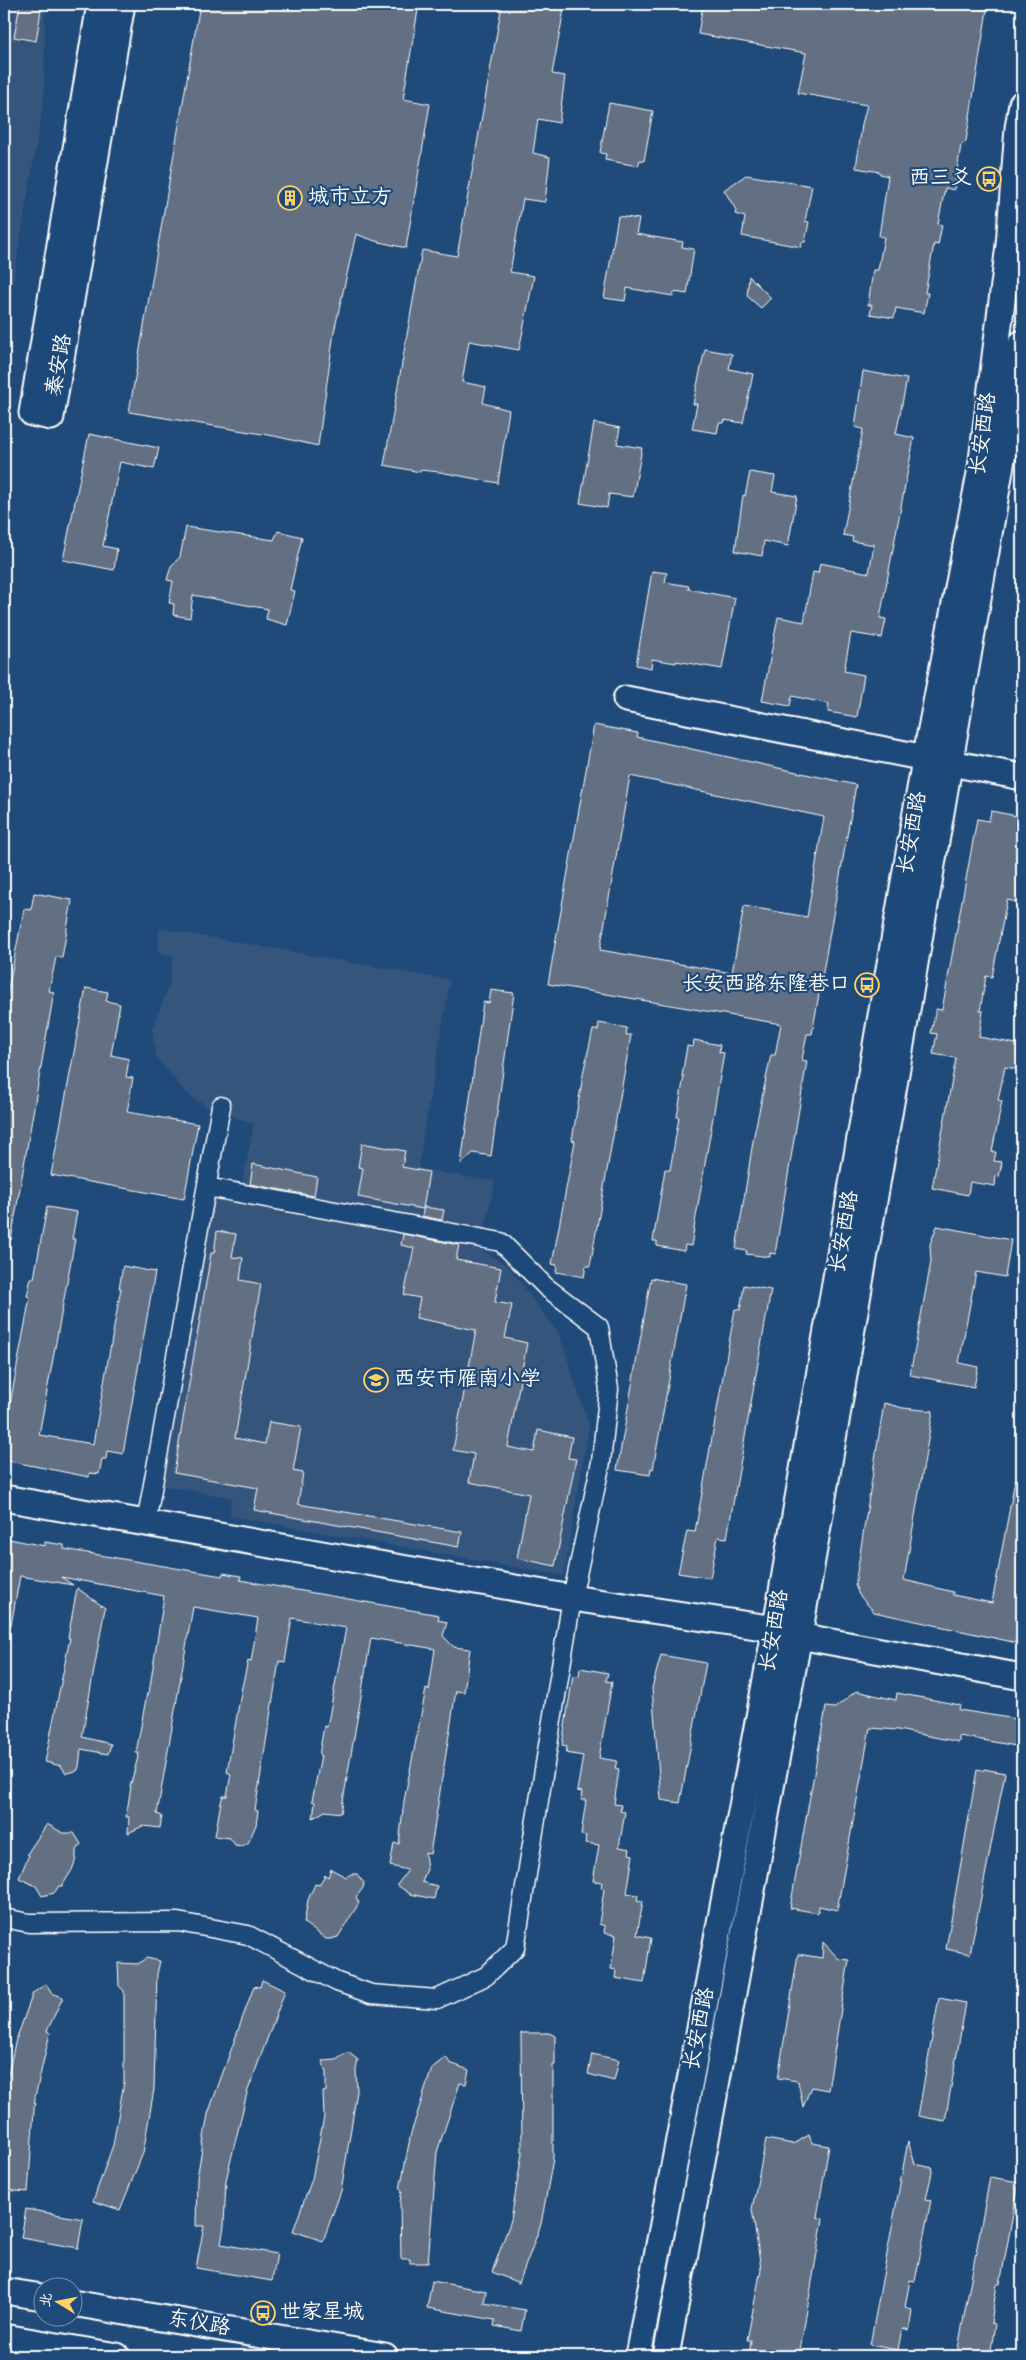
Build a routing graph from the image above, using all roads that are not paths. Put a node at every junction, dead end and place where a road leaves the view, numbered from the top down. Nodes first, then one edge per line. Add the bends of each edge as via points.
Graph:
1 (100, 4) edge
2 (122, 4) edge
3 (1022, 104) edge
4 (1022, 343) edge
5 (626, 699) dead end
6 (937, 762) junction
7 (1022, 777) edge
8 (221, 1106) dead end
9 (207, 1187) junction
10 (4, 1498) edge
11 (146, 1523) junction
12 (572, 1598) junction
13 (788, 1633) junction
14 (1022, 1677) edge
15 (4, 1918) edge
16 (4, 2291) edge
17 (32, 2296) edge
18 (82, 2305) edge
19 (4, 2337) edge
20 (117, 2356) edge
21 (385, 2356) edge
22 (638, 2356) edge
23 (666, 2356) edge

1 - 2 main road, 秦安路 via 32,414 51,417
3 - 6 main road, 长安西路 via 1009,245 981,468
4 - 6 main road, 长安西路
5 - 6 main road
6 - 7 main road
6 - 13 main road, 长安西路
8 - 9 street
9 - 11 street
9 - 12 street via 501,1242 546,1287 598,1327 609,1390 601,1462
10 - 11 main road
11 - 12 main road
12 - 13 main road
12 - 15 street via 515,1948 486,1976 437,1998 371,1994 337,1982 248,1935 178,1922 29,1923
13 - 14 main road
13 - 22 main road, 长安西路
13 - 23 main road, 长安西路
16 - 17 main road
18 - 21 main road, 东仪路
19 - 20 main road

